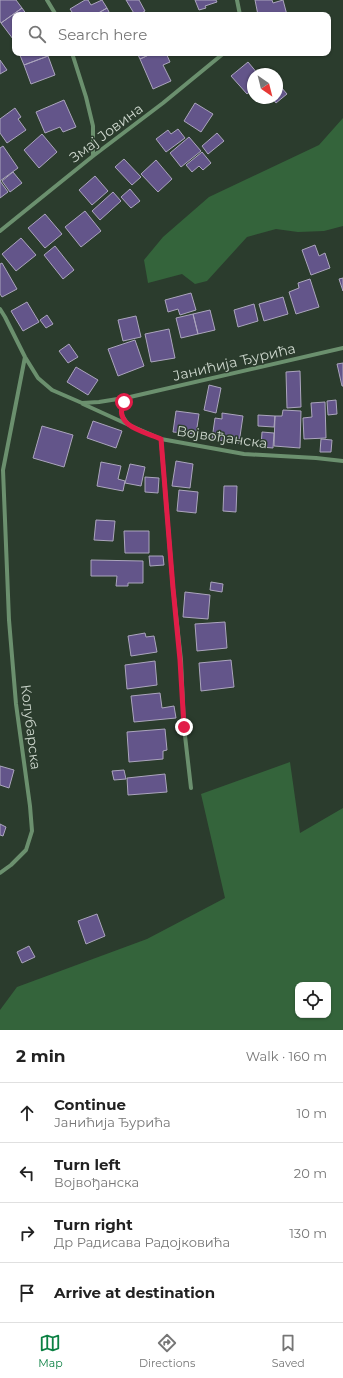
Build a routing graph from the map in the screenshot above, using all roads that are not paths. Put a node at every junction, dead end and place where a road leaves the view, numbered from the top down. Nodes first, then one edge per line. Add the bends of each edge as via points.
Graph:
1 (47, 0) edge
2 (237, 0) edge
3 (54, 12) edge
4 (239, 12) edge
5 (73, 56) edge
6 (220, 56) edge
7 (93, 156) junction
8 (0, 231) edge
9 (0, 309) edge
10 (343, 348) edge
11 (25, 357) junction
12 (130, 397) junction
13 (82, 403) junction
14 (129, 425) junction
15 (161, 439) junction
16 (343, 461) edge
17 (191, 788) dead end
18 (0, 873) edge

1 - 3 street
2 - 4 street
5 - 7 street via 93,126
6 - 7 street, Змај Јовина
7 - 8 street, Змај Јовина
9 - 11 street, Јанићија Ђурића
10 - 12 street, Јанићија Ђурића
11 - 13 street, Јанићија Ђурића via 38,378 52,390
11 - 18 street, Колубарска via 3,470 10,635 32,831 26,850
12 - 13 street, Јанићија Ђурића
12 - 14 street via 121,407 121,416
13 - 14 street, Војвођанска
14 - 15 street, Војвођанска
15 - 16 street, Војвођанска via 244,454
15 - 17 street

